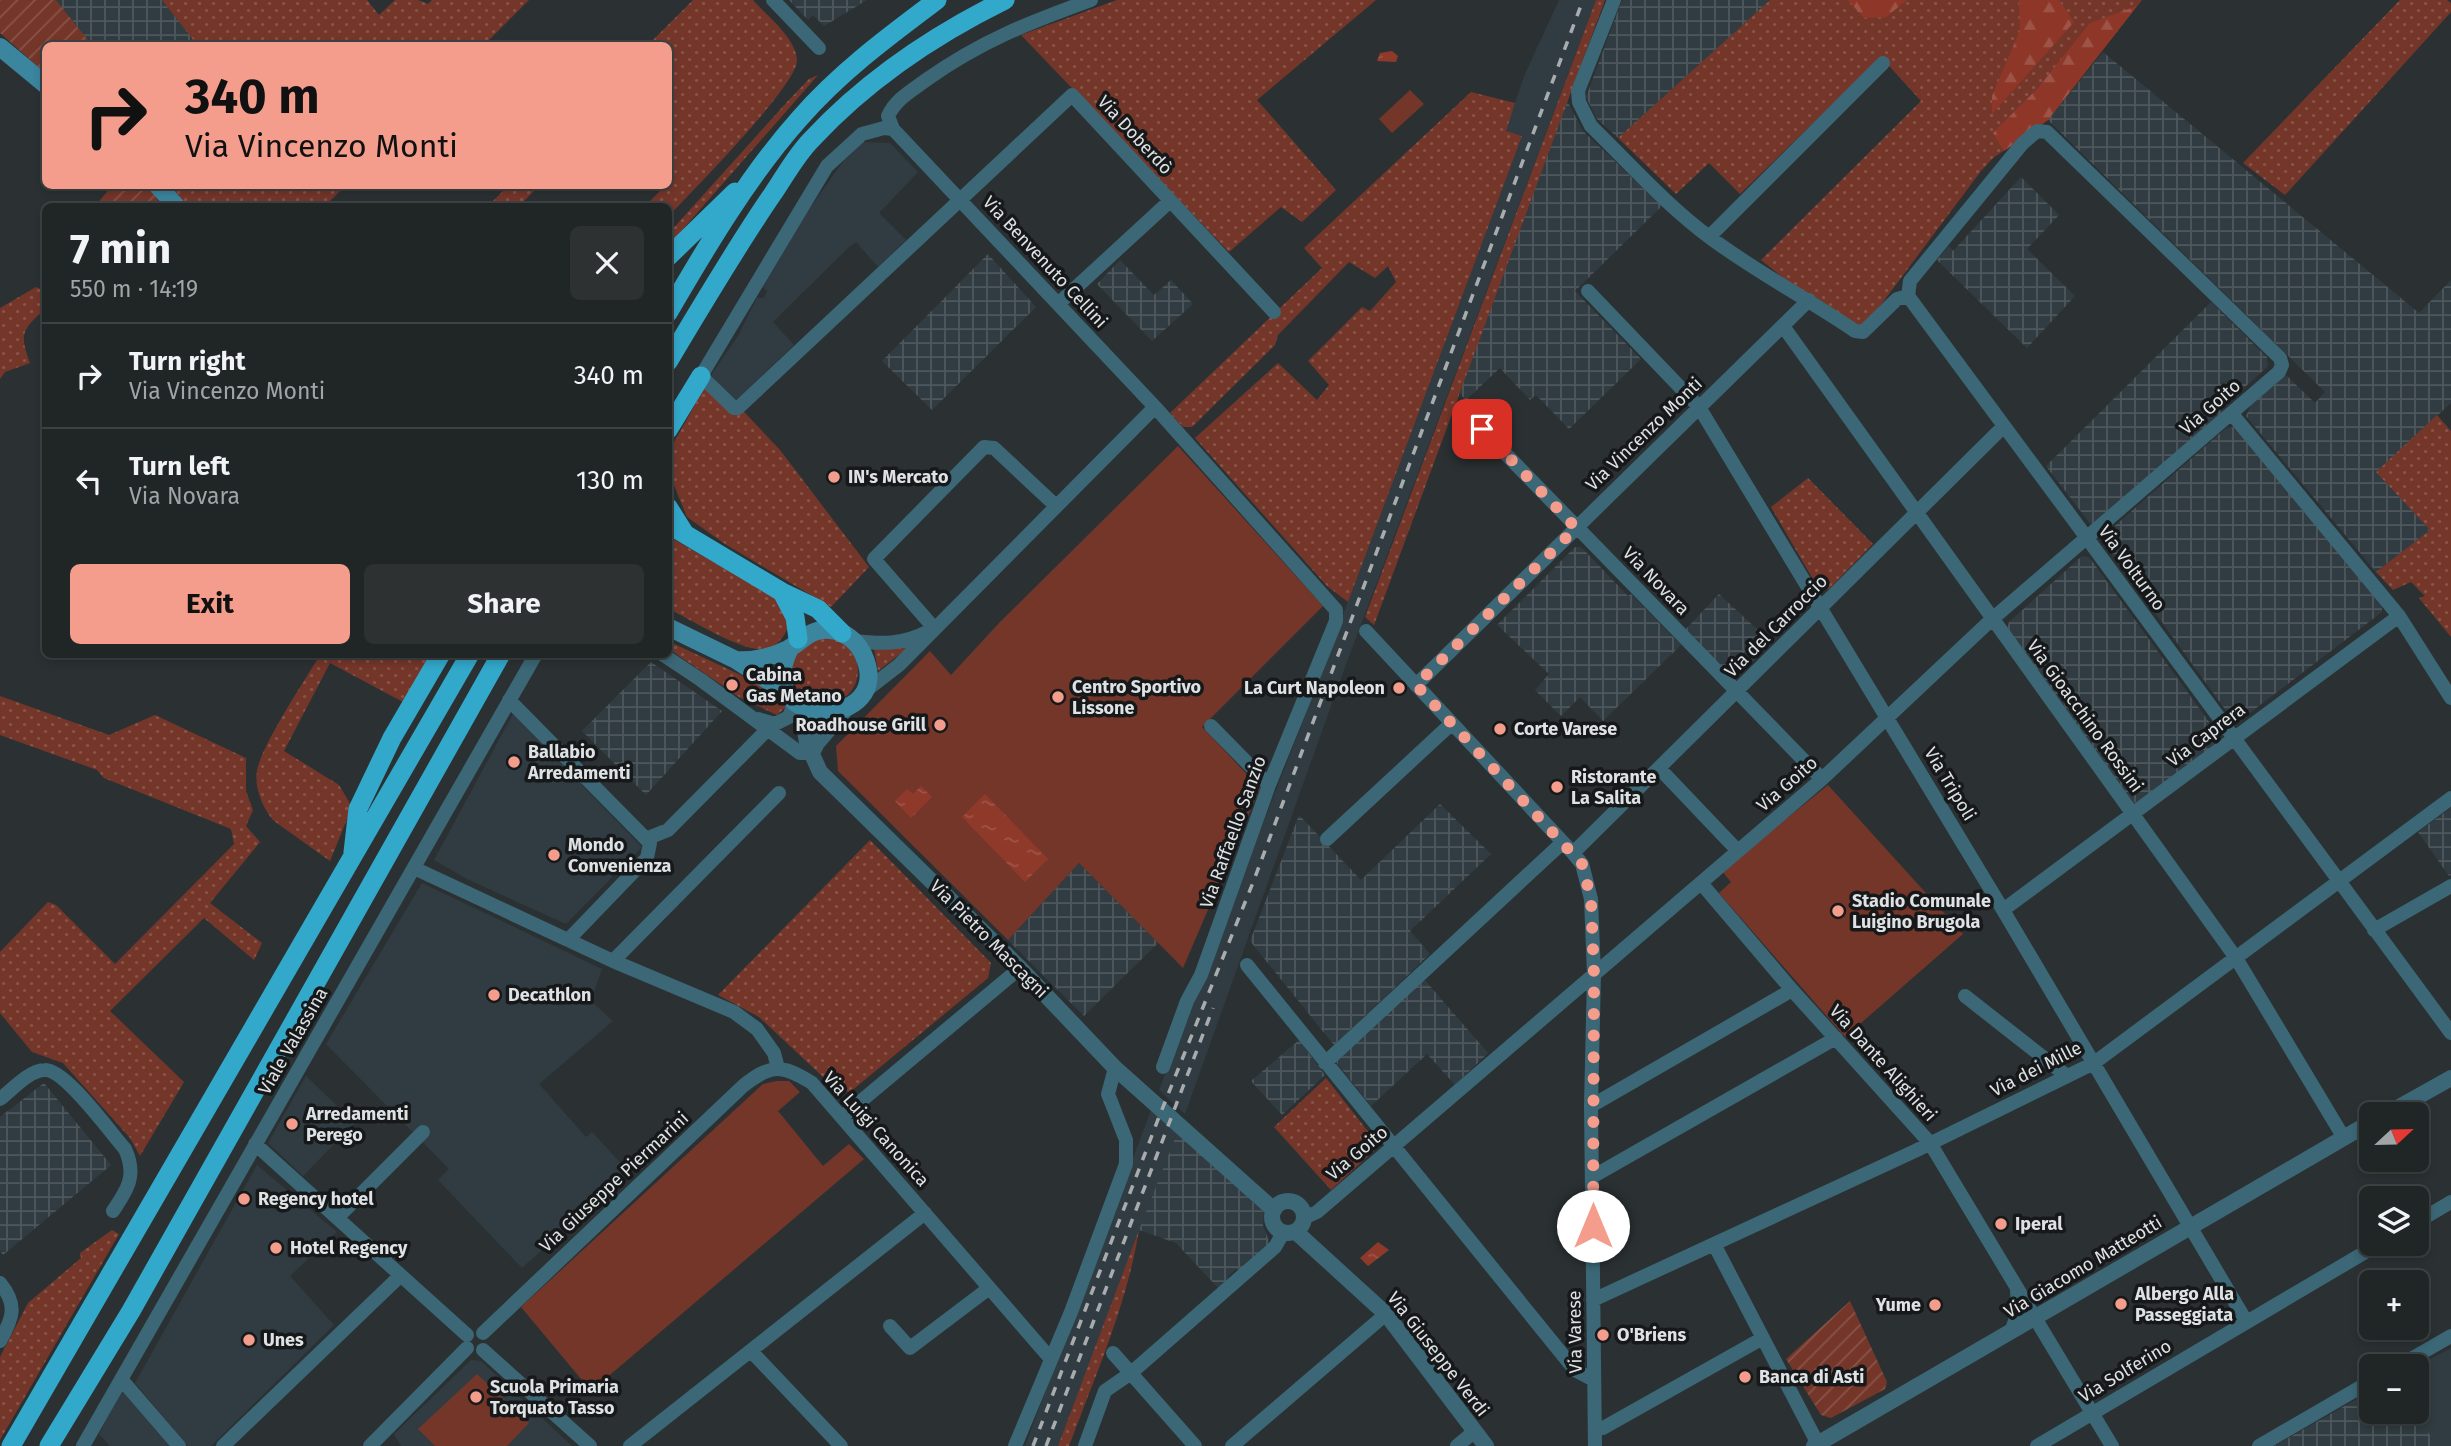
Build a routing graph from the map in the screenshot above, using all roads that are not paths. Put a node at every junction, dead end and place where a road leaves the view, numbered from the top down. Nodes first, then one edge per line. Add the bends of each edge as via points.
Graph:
1 (773, 0) edge
2 (937, 0) edge
3 (1005, 0) edge
4 (1091, 0) edge
5 (1614, 0) edge
6 (0, 47) edge
7 (819, 48) dead end
8 (1883, 63) dead end
9 (42, 82) edge
10 (893, 129) junction
11 (763, 164) junction
12 (161, 189) edge
13 (960, 200) junction
14 (1170, 201) junction
15 (173, 203) edge
16 (1709, 237) junction
17 (687, 240) junction
18 (672, 253) edge
19 (672, 262) edge
20 (1588, 291) dead end
21 (1908, 296) junction
22 (1809, 300) junction
23 (1058, 304) junction
24 (672, 307) edge
25 (698, 311) junction
26 (1274, 312) dead end
27 (1783, 326) junction
28 (672, 355) edge
29 (672, 367) edge
30 (701, 376) junction
31 (1155, 407) junction
32 (1699, 407) junction
33 (1463, 410) dead end
34 (2232, 414) junction
35 (672, 423) edge
36 (2004, 426) junction
37 (1055, 505) junction
38 (1917, 513) junction
39 (1576, 528) junction
40 (677, 530) edge
41 (2086, 538) junction
42 (782, 592) junction
43 (1821, 608) junction
44 (1336, 610) joint
45 (2399, 616) junction
46 (1991, 620) junction
47 (672, 628) edge
48 (934, 628) junction
49 (1366, 631) dead end
50 (848, 637) junction
51 (794, 644) junction
52 (440, 658) edge
53 (468, 658) edge
54 (499, 658) edge
55 (514, 658) edge
56 (534, 658) edge
57 (668, 658) edge
58 (736, 660) junction
59 (1416, 685) junction
60 (863, 692) junction
61 (1737, 692) junction
62 (2451, 698) edge
63 (509, 701) junction
64 (795, 701) junction
65 (846, 709) junction
66 (1888, 717) junction
67 (753, 718) junction
68 (1451, 724) junction
69 (1211, 726) dead end
70 (767, 730) junction
71 (2234, 738) junction
72 (812, 753) junction
73 (1659, 768) junction
74 (1822, 779) junction
75 (1269, 785) junction
76 (779, 793) dead end
77 (2451, 798) edge
78 (2133, 815) junction
79 (406, 821) junction
80 (648, 838) junction
81 (1327, 839) dead end
82 (1568, 848) junction
83 (1738, 851) junction
84 (352, 861) junction
85 (414, 868) junction
86 (2338, 881) junction
87 (1701, 883) junction
88 (2451, 886) edge
89 (2003, 910) junction
90 (2374, 930) junction
91 (568, 940) junction
92 (2235, 958) junction
93 (613, 961) junction
94 (1247, 965) dead end
95 (1020, 968) junction
96 (1594, 974) junction
97 (1792, 990) junction
98 (1965, 996) dead end
99 (2451, 1033) edge
100 (1836, 1038) junction
101 (1325, 1063) junction
102 (2094, 1063) junction
103 (1163, 1067) dead end
104 (778, 1068) junction
105 (1115, 1068) junction
106 (2067, 1076) junction
107 (2451, 1078) edge
108 (0, 1099) edge
109 (2408, 1102) edge
110 (1591, 1106) junction
111 (842, 1117) junction
112 (2359, 1129) edge
113 (423, 1132) dead end
114 (2344, 1138) junction
115 (1930, 1143) junction
116 (255, 1144) junction
117 (1395, 1146) junction
118 (1592, 1177) junction
119 (2451, 1202) edge
120 (1274, 1210) junction
121 (113, 1211) dead end
122 (925, 1213) junction
123 (2429, 1215) edge
124 (337, 1217) junction
125 (1295, 1227) junction
126 (2189, 1227) junction
127 (1714, 1244) junction
128 (2359, 1256) edge
129 (400, 1276) junction
130 (0, 1283) edge
131 (2016, 1284) junction
132 (988, 1289) junction
133 (1593, 1300) junction
134 (1386, 1314) junction
135 (2037, 1317) junction
136 (2246, 1321) junction
137 (890, 1326) dead end
138 (2011, 1332) junction
139 (483, 1333) junction
140 (2451, 1336) edge
141 (1763, 1338) junction
142 (0, 1340) edge
143 (467, 1342) junction
144 (483, 1350) junction
145 (751, 1351) junction
146 (1113, 1353) dead end
147 (2420, 1354) edge
148 (1051, 1357) junction
149 (1131, 1373) junction
150 (121, 1379) junction
151 (1594, 1380) junction
152 (2359, 1388) edge
153 (2092, 1413) junction
154 (1596, 1427) junction
155 (1475, 1431) junction
156 (86, 1440) edge
157 (1817, 1445) edge
158 (11, 1446) edge
159 (50, 1446) edge
160 (99, 1446) edge
161 (179, 1446) edge
162 (223, 1446) edge
163 (370, 1446) edge
164 (590, 1446) edge
165 (630, 1446) edge
166 (841, 1446) edge
167 (1015, 1446) edge
168 (1085, 1446) edge
169 (1195, 1446) edge
170 (1232, 1446) edge
171 (1457, 1446) edge
172 (1486, 1446) edge
173 (1595, 1446) edge
174 (2037, 1446) edge
175 (2112, 1446) edge
176 (2259, 1446) edge

1 - 7 street
2 - 11 highway via 845,73 801,116
3 - 25 highway via 895,66 810,140
4 - 10 street via 990,38 955,60 894,104 888,116
5 - 16 street via 1578,91 1579,102 1591,126
6 - 9 main road
8 - 16 street
10 - 13 street, Via Benvenuto Cellini
10 - 30 street via 862,134 827,166
11 - 17 highway
11 - 24 highway
12 - 15 main road
13 - 14 street, Via Doberdò via 1072,96
13 - 23 street, Via Benvenuto Cellini
13 - 30 street via 738,408
14 - 23 street
14 - 26 street, Via Doberdò
16 - 22 street via 1785,290
17 - 18 highway
17 - 19 highway
20 - 32 street, Via Tripoli
21 - 22 street via 1897,299 1863,332
21 - 34 street, Via Goito via 1910,281 2022,144 2037,131 2047,132 2280,358 2279,372
21 - 36 street, Via Volturno
22 - 27 street, Via Vincenzo Monti
23 - 31 street, Via Benvenuto Cellini
25 - 28 highway
25 - 29 highway
27 - 32 street, Via Vincenzo Monti
27 - 38 street, Via Gioacchino Rossini
30 - 35 highway
31 - 37 street
31 - 44 street, Via Benvenuto Cellini
32 - 39 street, Via Vincenzo Monti
32 - 43 street, Via Tripoli
33 - 39 street, Via Novara
34 - 41 street, Via Goito
34 - 45 street
36 - 38 street, Via del Carroccio
36 - 41 street, Via Volturno
37 - 48 street
37 - 48 street via 994,448 985,447 948,482 874,559
38 - 43 street, Via del Carroccio
38 - 46 street, Via Gioacchino Rossini
39 - 59 street, Via Vincenzo Monti
39 - 61 street, Via Novara
40 - 42 highway
41 - 46 street, Via Goito
41 - 71 street, Via Volturno
42 - 50 highway via 818,609
42 - 51 highway via 795,617
43 - 61 street, Via del Carroccio
43 - 66 street, Via Tripoli
44 - 75 street, Via Raffaello Sanzio via 1336,621
45 - 62 street
45 - 71 street, Via Caprera
46 - 66 street, Via Goito
46 - 78 street, Via Gioacchino Rossini
47 - 58 main road
48 - 50 street via 914,639 885,645
48 - 60 street via 899,665
49 - 59 street, Via Varese
50 - 51 main road via 819,630
50 - 60 main road via 867,665
51 - 58 main road via 750,660
51 - 64 main road, Via Pietro Mascagni via 783,672
52 - 84 highway via 392,738 358,809
53 - 84 highway
54 - 79 highway
55 - 79 highway via 472,732
56 - 63 street, Viale Valassina
57 - 67 street
58 - 64 main road
59 - 68 street, Via Varese
60 - 65 main road
61 - 73 street, Via del Carroccio
61 - 74 street, Via Novara
63 - 80 street
63 - 85 street, Viale Valassina
64 - 65 main road via 823,714
64 - 67 street via 789,717 775,724
64 - 72 street, Via Pietro Mascagni
65 - 72 street
66 - 74 street, Via Goito
66 - 89 street, Via Tripoli
67 - 70 street
68 - 81 street
68 - 82 street, Via Varese
69 - 75 street
70 - 72 street via 800,753
70 - 80 street via 668,830
71 - 78 street, Via Caprera
71 - 86 street, Via Volturno
72 - 95 street, Via Pietro Mascagni via 820,772
73 - 82 street, Via del Carroccio
73 - 83 street
74 - 83 street, Via Goito
75 - 103 street, Via Raffaello Sanzio
76 - 93 street
77 - 86 street, Via dei Mille
78 - 89 street, Via Caprera
78 - 92 street, Via Gioacchino Rossini
79 - 159 highway via 131,1311
80 - 91 street via 647,858
82 - 96 street, Via Varese via 1582,864 1591,899
82 - 101 street, Via del Carroccio
83 - 87 street, Via Goito
84 - 158 highway
85 - 91 street
85 - 116 street, Viale Valassina
86 - 90 street, Via Volturno
86 - 92 street, Via dei Mille
87 - 96 street, Via Goito
87 - 97 street, Via Dante Alighieri
88 - 90 street
89 - 102 street, Via Tripoli
90 - 99 street, Via Volturno
91 - 93 street
92 - 102 street, Via dei Mille
92 - 114 street, Via Gioacchino Rossini
93 - 104 street via 734,1012 757,1030 774,1053
94 - 101 street
95 - 105 street, Via Pietro Mascagni
95 - 111 street
96 - 110 street, Via Varese
96 - 117 street, Via Goito
97 - 100 street, Via Dante Alighieri
97 - 110 street
98 - 106 street
100 - 115 street, Via Dante Alighieri
100 - 118 street
101 - 117 street
102 - 106 street, Via dei Mille
102 - 126 street, Via Tripoli
104 - 111 street, Via Luigi Canonica via 812,1083
104 - 139 street, Via Giuseppe Piermarini via 762,1072 743,1086
105 - 120 street, Via Giuseppe Verdi
105 - 148 street via 1108,1094 1126,1140 1126,1164
106 - 115 street, Via dei Mille
107 - 109 street
108 - 121 street via 43,1069 62,1076 130,1160 133,1175 129,1188
110 - 118 street, Via Varese
111 - 122 street, Via Luigi Canonica
112 - 114 street, Via Giacomo Matteotti
113 - 124 street
114 - 126 street, Via Giacomo Matteotti
115 - 127 street, Via dei Mille
115 - 131 street, Via Dante Alighieri
116 - 124 street
116 - 150 street, Viale Valassina
117 - 125 street, Via Goito
117 - 151 street via 1575,1370
118 - 133 street, Via Varese
119 - 123 street
120 - 125 street, Via Giuseppe Verdi via 1273,1224
120 - 125 street, Via Giuseppe Verdi via 1290,1201 1302,1208
122 - 132 street, Via Luigi Canonica
122 - 145 street
124 - 129 street
125 - 134 street, Via Giuseppe Verdi
125 - 149 street, Via Goito
126 - 135 street, Via Giacomo Matteotti
126 - 136 street, Via Tripoli
127 - 133 street, Via dei Mille
127 - 141 street
128 - 136 street, Via Solferino
129 - 143 street
129 - 162 street
130 - 142 street via 13,1307
131 - 135 street, Via Dante Alighieri
131 - 138 street via 2018,1313
132 - 137 street via 910,1348
132 - 148 street, Via Luigi Canonica
133 - 151 street, Via Varese
134 - 155 street, Via Giuseppe Verdi
134 - 170 street
135 - 138 street, Via Giacomo Matteotti
135 - 153 street, Via Dante Alighieri
136 - 153 street, Via Solferino
138 - 157 street, Via Giacomo Matteotti
139 - 143 street via 475,1331
139 - 144 street
140 - 147 street
141 - 154 street
141 - 157 street
143 - 144 street via 475,1353
143 - 163 street
144 - 164 street
145 - 165 street
145 - 166 street
146 - 149 street
148 - 167 street
149 - 168 street, Via Goito via 1105,1391
149 - 169 street
150 - 156 street, Viale Valassina
150 - 161 street
151 - 154 street, Via Varese
152 - 176 street
153 - 174 street, Via Solferino
153 - 175 street, Via Dante Alighieri
154 - 173 street, Via Varese
155 - 171 street
155 - 172 street, Via Giuseppe Verdi
156 - 160 street

